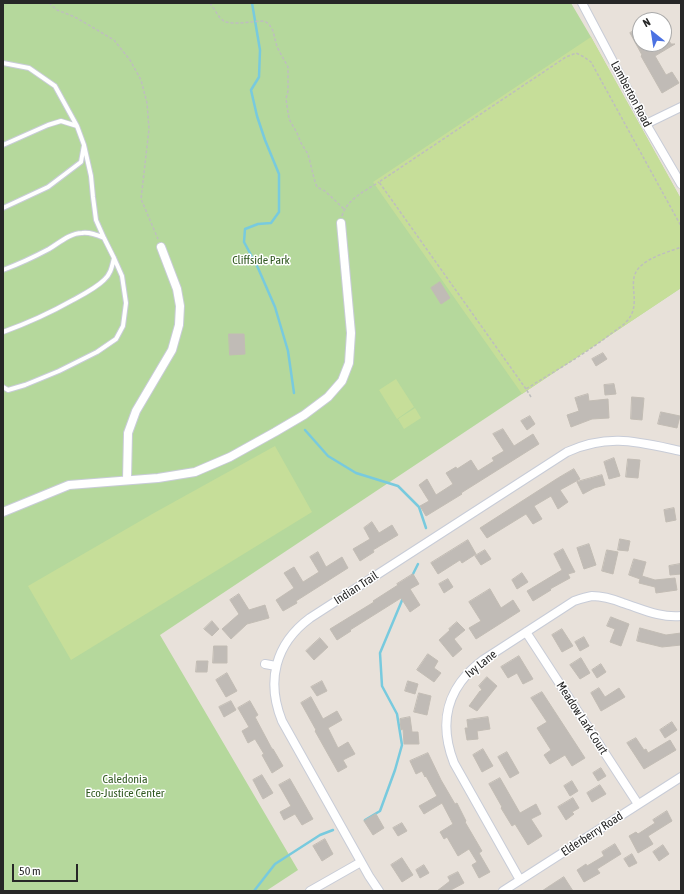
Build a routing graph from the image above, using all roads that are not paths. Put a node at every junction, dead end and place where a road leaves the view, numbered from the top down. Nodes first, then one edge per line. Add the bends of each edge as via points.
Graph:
1 (582, 3) edge
2 (3, 63) edge
3 (681, 107) edge
4 (646, 124) junction
5 (77, 126) junction
6 (3, 145) edge
7 (84, 145) junction
8 (681, 184) edge
9 (3, 208) edge
10 (341, 223) road end
11 (104, 238) junction
12 (161, 247) road end
13 (114, 258) junction
14 (3, 270) edge
15 (3, 332) edge
16 (3, 387) edge
17 (681, 451) edge
18 (127, 480) junction
19 (3, 512) edge
20 (681, 616) edge
21 (526, 632) junction
22 (265, 664) dead end
23 (276, 666) junction
24 (681, 776) edge
25 (638, 804) junction
26 (361, 862) junction
27 (520, 880) junction
28 (310, 891) edge
29 (379, 891) edge
30 (503, 891) edge

1 - 4 street, Lamberton Road
2 - 5 lane via 29,68 55,86
3 - 4 street
4 - 8 street, Lamberton Road
5 - 6 lane via 61,121
5 - 7 lane
7 - 9 lane via 81,162 48,187
7 - 11 lane via 91,176 96,220
10 - 18 street via 351,333 349,363 342,381 328,397 304,415 223,460 195,472
11 - 13 lane
11 - 14 lane via 93,233 68,237 28,260
12 - 18 street via 177,289 180,306 179,325 172,350 136,411 128,433
13 - 15 lane via 105,279 84,294 26,324
13 - 16 lane via 122,276 126,302 123,326 116,339 97,352 59,371 8,390
17 - 23 street, Indian Trail via 619,440 603,441 566,452 310,618 286,643
18 - 19 street via 69,486
20 - 21 street, Ivy Lane via 656,614 613,599 592,596 574,601
21 - 25 street, Meadow Lark Court
21 - 27 street, Ivy Lane via 482,660 464,677 450,701 446,725 446,739 454,763
22 - 23 street
23 - 26 street, Indian Trail via 274,697 277,710
24 - 25 street, Elderberry Road
25 - 27 street, Elderberry Road
26 - 28 street
26 - 29 street, Indian Trail
27 - 30 street, Elderberry Road

